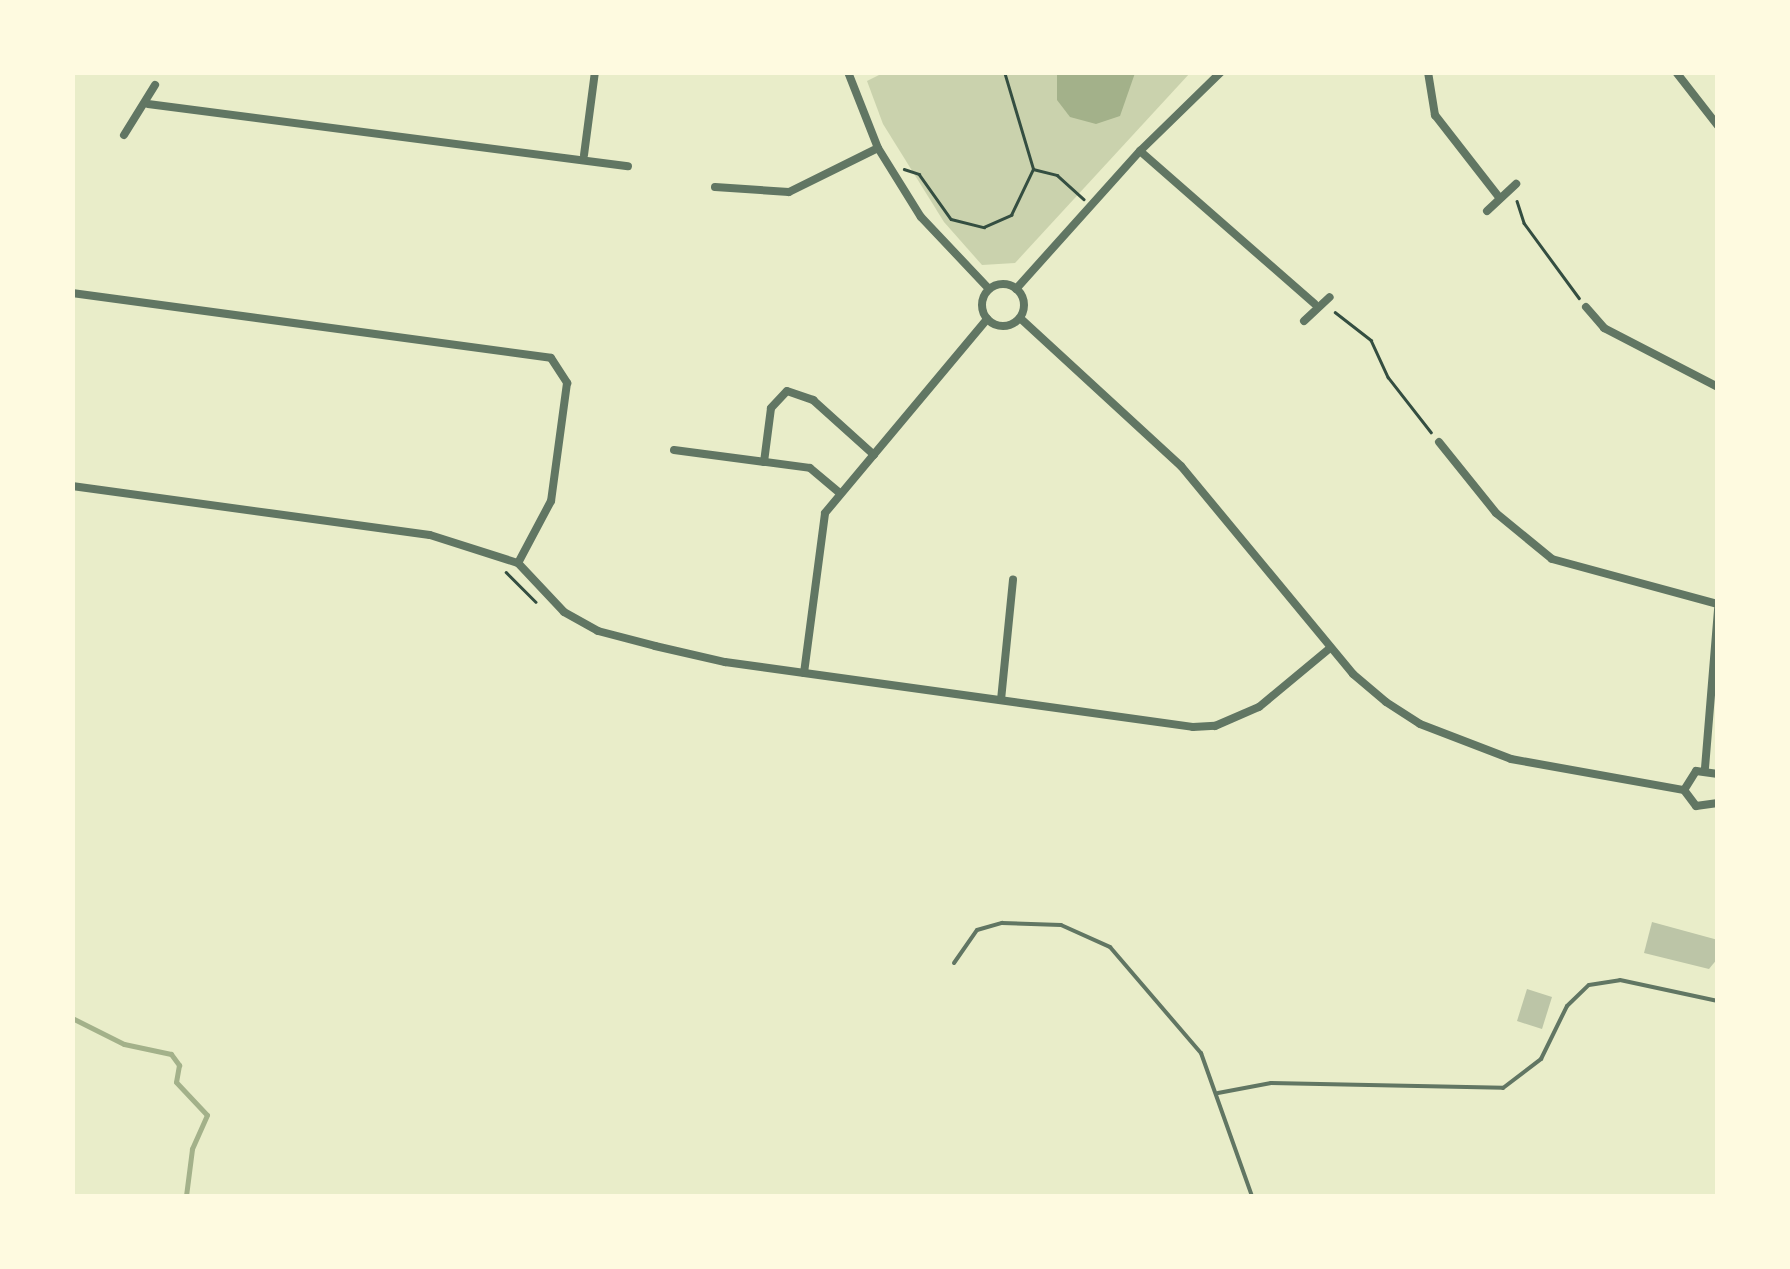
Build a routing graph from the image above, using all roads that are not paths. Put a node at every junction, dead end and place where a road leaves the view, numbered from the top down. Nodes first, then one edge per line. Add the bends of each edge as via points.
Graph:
1 (595, 72) edge
2 (848, 72) edge
3 (1221, 72) edge
4 (1428, 72) edge
5 (1676, 72) edge
6 (156, 85) dead end
7 (148, 104) junction
8 (1718, 126) edge
9 (124, 135) dead end
10 (878, 148) junction
11 (1140, 151) junction
12 (584, 155) junction
13 (628, 166) dead end
14 (1512, 186) road end
15 (715, 188) dead end
16 (1498, 196) junction
17 (1487, 211) dead end
18 (1016, 289) junction
19 (989, 290) junction
20 (72, 293) edge
21 (1586, 307) road end
22 (1020, 318) junction
23 (988, 319) junction
24 (1304, 322) dead end
25 (1718, 386) edge
26 (1439, 442) road end
27 (674, 450) dead end
28 (874, 455) junction
29 (764, 462) junction
30 (72, 486) edge
31 (840, 494) junction
32 (518, 564) junction
33 (1013, 580) dead end
34 (1718, 607) edge
35 (1330, 648) junction
36 (804, 674) junction
37 (1000, 700) junction
38 (1705, 768) junction
39 (1718, 774) edge
40 (1684, 790) junction
41 (1718, 803) edge
42 (954, 963) dead end
43 (1718, 1001) edge
44 (1218, 1093) junction
45 (1252, 1196) edge

1 - 12 street
2 - 10 street
3 - 11 street
4 - 16 street via 1436,115
5 - 8 street
6 - 7 street
7 - 9 street
7 - 12 street
10 - 15 street via 790,192
10 - 19 street via 945,248
11 - 18 street
11 - 24 street via 1323,300
12 - 13 street
14 - 16 street
16 - 17 street
18 - 19 street
18 - 22 street via 1024,306
19 - 23 street via 982,301
20 - 32 street via 551,358 567,383 551,501
21 - 25 street via 1604,328
22 - 23 street via 1004,326
22 - 35 street via 1182,466
23 - 28 street
26 - 34 street via 1496,514 1552,559
27 - 29 street
28 - 29 street via 813,400 787,391 772,408
28 - 31 street
29 - 31 street via 810,468
30 - 32 street via 430,534
31 - 36 street via 820,535
32 - 36 street via 564,612 598,631
33 - 37 street
34 - 38 street
35 - 37 street via 1259,707 1214,726
35 - 40 street via 1386,702 1461,743 1573,772
36 - 37 street
38 - 39 street
38 - 40 street via 1691,774
40 - 41 street via 1696,806
42 - 44 lane via 977,930 1002,923 1031,921 1091,933 1135,969 1201,1053
43 - 44 lane via 1620,980 1588,984 1567,1006 1534,1067 1503,1088 1271,1082
44 - 45 lane

